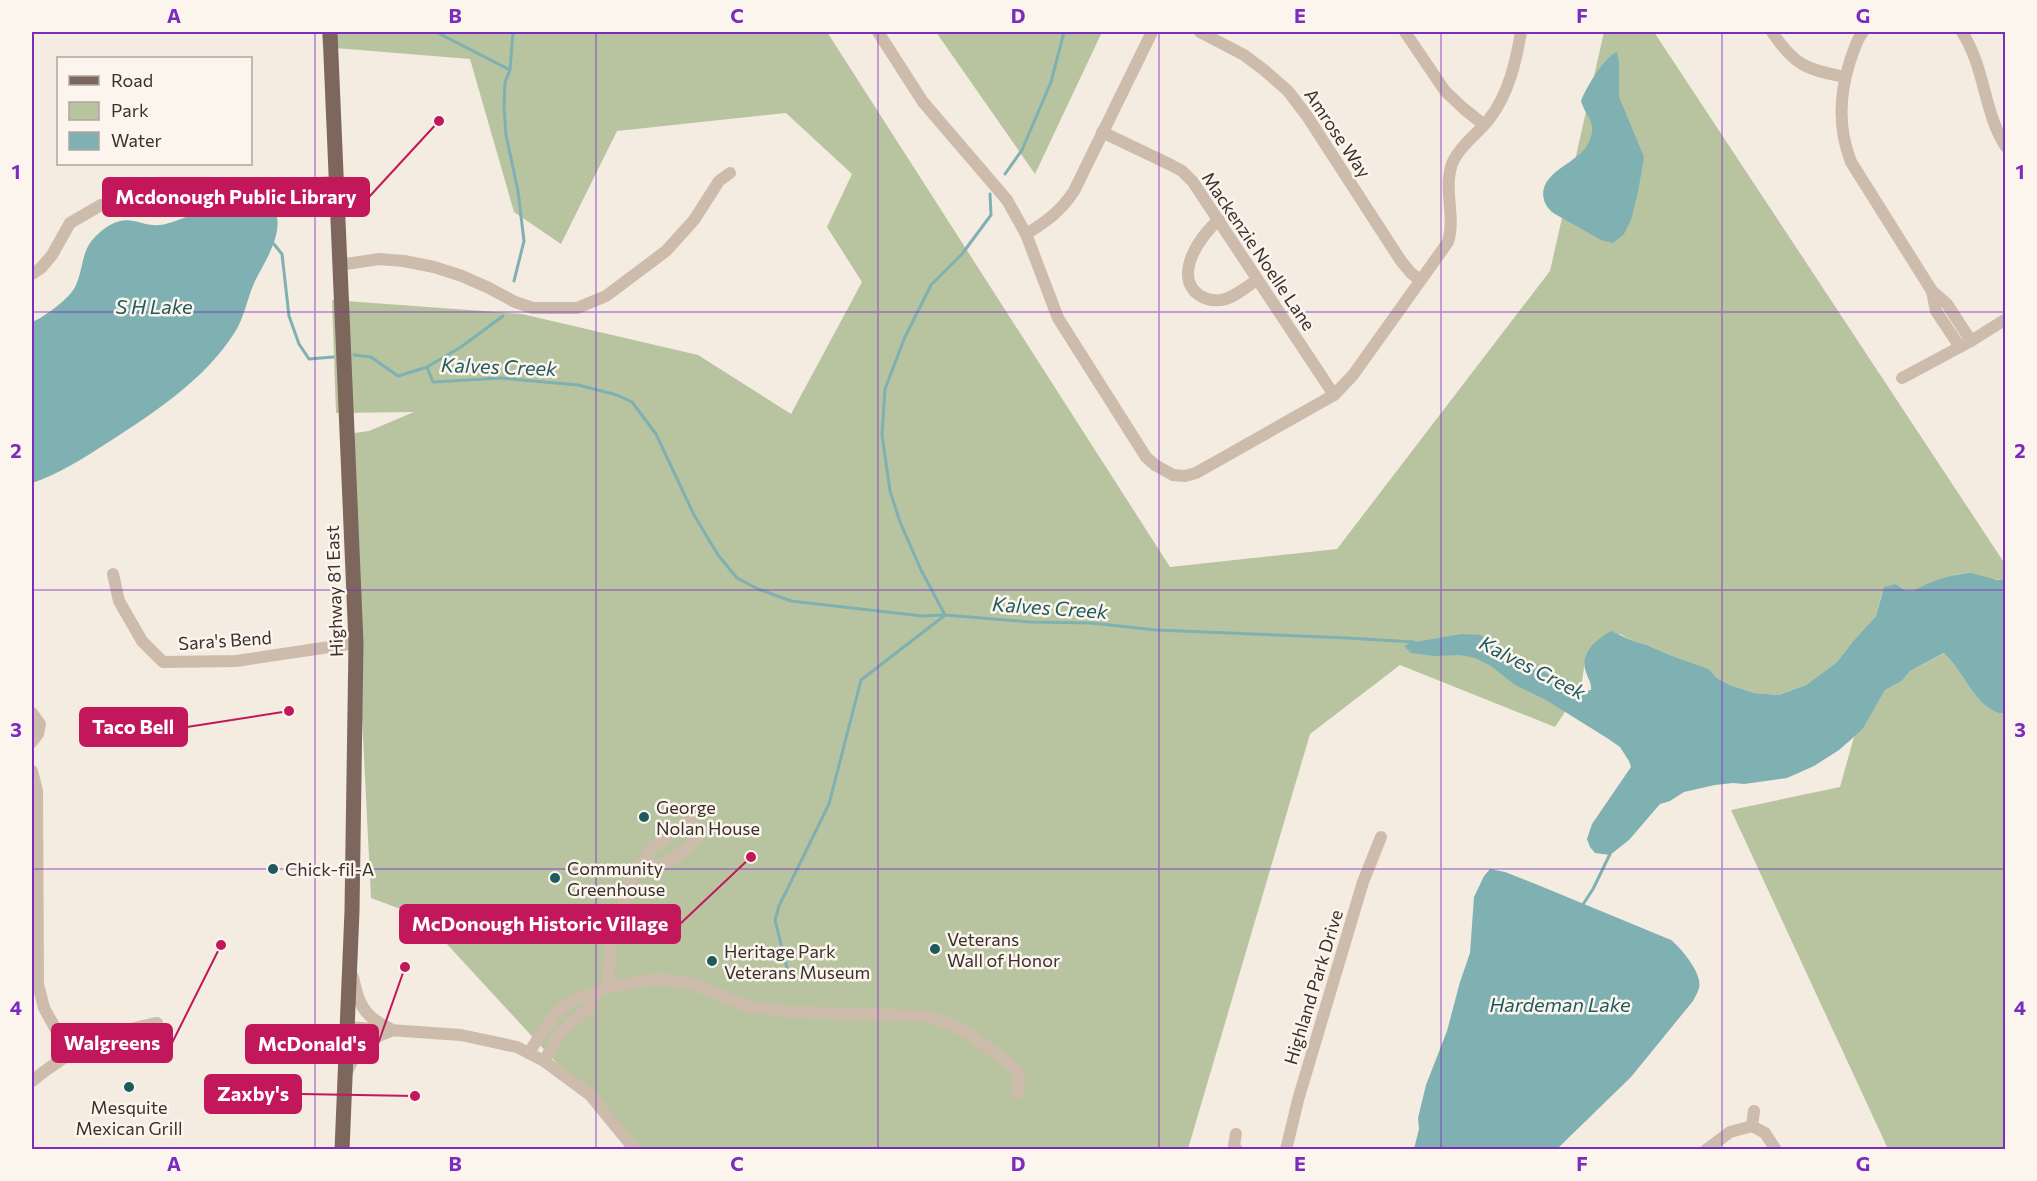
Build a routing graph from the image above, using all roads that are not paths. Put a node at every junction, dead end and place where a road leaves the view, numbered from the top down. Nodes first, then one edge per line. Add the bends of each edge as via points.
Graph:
1 (330, 32) edge
2 (878, 32) edge
3 (1152, 32) edge
4 (1200, 32) edge
5 (1405, 32) edge
6 (1521, 32) edge
7 (1772, 32) edge
8 (1863, 32) edge
9 (1962, 32) edge
10 (1845, 77) junction
11 (1484, 125) junction
12 (1102, 132) junction
13 (2006, 147) edge
14 (730, 173) dead end
15 (337, 181) junction
16 (1219, 220) junction
17 (1026, 234) junction
18 (339, 265) junction
19 (32, 273) edge
20 (1257, 280) junction
21 (1420, 280) junction
22 (2006, 319) edge
23 (1965, 344) junction
24 (1902, 378) dead end
25 (1334, 396) junction
26 (113, 574) dead end
27 (356, 643) junction
28 (32, 713) edge
29 (32, 742) edge
30 (32, 771) edge
31 (1381, 837) dead end
32 (644, 861) junction
33 (350, 963) junction
34 (607, 987) junction
35 (592, 995) junction
36 (157, 1023) dead end
37 (346, 1027) junction
38 (545, 1028) junction
39 (393, 1030) junction
40 (558, 1037) junction
41 (69, 1053) junction
42 (529, 1053) junction
43 (544, 1061) junction
44 (345, 1079) junction
45 (32, 1081) edge
46 (1017, 1094) dead end
47 (1754, 1111) dead end
48 (1752, 1126) junction
49 (1236, 1134) dead end
50 (342, 1149) edge
51 (635, 1149) edge
52 (1237, 1149) edge
53 (1286, 1149) edge
54 (1705, 1149) edge
55 (1776, 1149) edge

1 - 15 main road, Highway 81 East
2 - 17 street via 923,102 1007,200
3 - 12 street
4 - 21 street, Amrose Way via 1244,55 1288,91 1401,261
5 - 11 street via 1445,91
6 - 11 street via 1510,78
7 - 10 street via 1790,56 1808,68
8 - 10 street
9 - 13 street via 1977,61
10 - 23 street via 1842,130 1851,162 1932,291 1936,311
11 - 21 street via 1454,160 1449,182 1450,234 1444,249
12 - 16 street, Mackenzie Noelle Lane via 1182,171
12 - 17 street via 1067,201 1049,220
14 - 18 street via 719,181 694,220 666,251 606,296 577,308 533,308 462,276 404,261 379,259
15 - 18 main road, Highway 81 East
15 - 19 street via 101,205 70,223 52,255
16 - 20 street, Mackenzie Noelle Lane
16 - 20 street via 1204,234 1190,260 1188,277 1192,288 1207,299 1221,300
17 - 25 street via 1058,318 1146,457 1163,471 1185,476 1196,473
18 - 27 main road, Highway 81 East
20 - 25 street, Mackenzie Noelle Lane
21 - 25 street
22 - 23 street
23 - 24 street
26 - 27 street, Sara's Bend via 118,601 142,641 163,662 236,661
27 - 33 main road, Highway 81 East
28 - 29 street via 40,724
30 - 41 street via 37,790 38,984 44,1008
31 - 53 street, Highland Park Drive via 1363,882
32 - 32 street via 658,865 693,843 697,837 694,818 648,851
32 - 34 street via 635,870 612,938
33 - 37 main road, Highway 81 East
33 - 39 street via 360,1004 377,1023
34 - 35 street
34 - 46 street via 657,979 690,983 747,1006 788,1012 926,1016 969,1034 1013,1066 1019,1075
35 - 38 street via 580,995
35 - 40 street via 591,1006
36 - 41 street via 128,1029
37 - 39 street
37 - 44 main road, Highway 81 East
38 - 40 street
38 - 42 street
39 - 42 street via 475,1038
39 - 44 street via 370,1039 361,1048
40 - 43 street
41 - 45 street
42 - 43 street
43 - 51 street via 590,1095
44 - 50 main road, Highway 81 East
47 - 48 street
48 - 54 street via 1730,1132
48 - 55 street via 1765,1133
49 - 52 street

